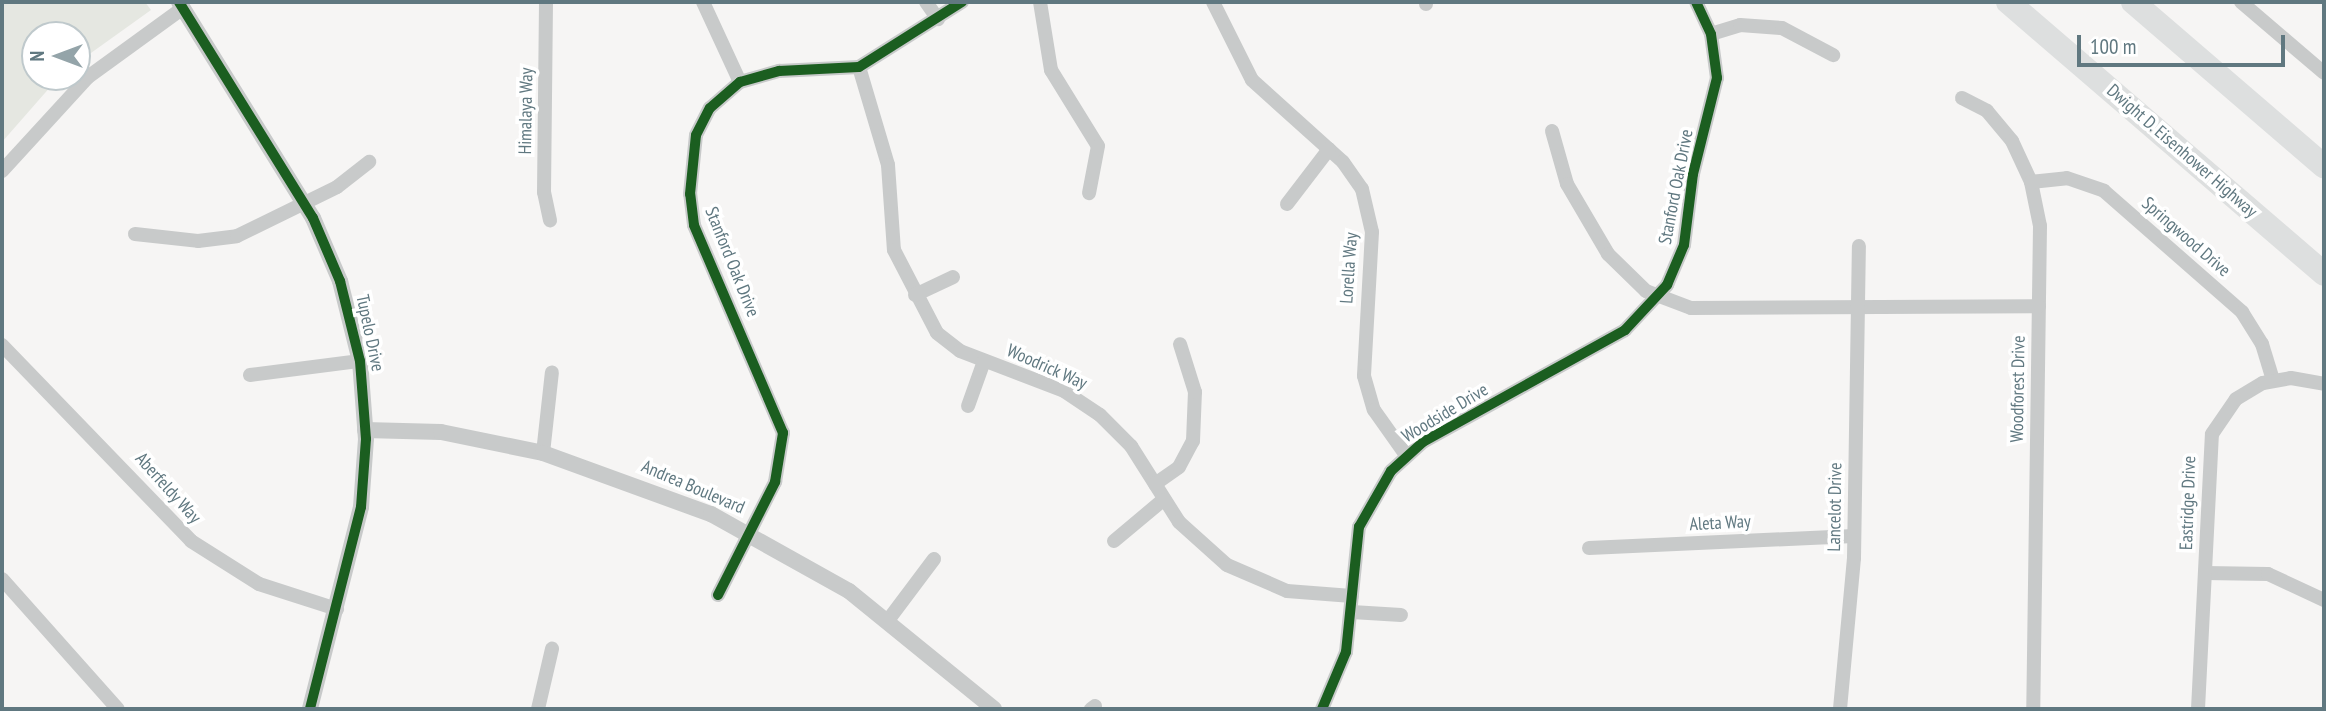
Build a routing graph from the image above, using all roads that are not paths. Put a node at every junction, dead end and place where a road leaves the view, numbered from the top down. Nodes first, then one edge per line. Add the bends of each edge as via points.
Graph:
1 (546, 2) edge
2 (703, 2) edge
3 (926, 2) edge
4 (962, 2) edge
5 (1040, 2) edge
6 (1213, 2) edge
7 (1696, 2) edge
8 (2008, 2) edge
9 (2133, 2) edge
10 (2241, 2) edge
11 (181, 5) edge
12 (938, 19) junction
13 (1711, 34) junction
14 (1833, 55) dead end
15 (859, 67) junction
16 (2324, 73) edge
17 (740, 82) junction
18 (1962, 98) dead end
19 (1552, 131) dead end
20 (1329, 149) junction
21 (369, 162) dead end
22 (2324, 166) edge
23 (2, 171) edge
24 (2031, 182) junction
25 (1089, 193) dead end
26 (306, 204) junction
27 (1287, 204) dead end
28 (550, 220) dead end
29 (135, 234) dead end
30 (1859, 246) dead end
31 (2324, 274) edge
32 (953, 277) dead end
33 (915, 295) junction
34 (1660, 296) junction
35 (1858, 304) junction
36 (2039, 306) junction
37 (1180, 344) dead end
38 (2, 345) edge
39 (359, 361) junction
40 (985, 361) junction
41 (552, 372) dead end
42 (250, 375) dead end
43 (2273, 380) junction
44 (2324, 384) edge
45 (968, 405) dead end
46 (365, 430) junction
47 (543, 453) junction
48 (1406, 456) junction
49 (1155, 484) junction
50 (1163, 500) junction
51 (749, 532) junction
52 (1854, 536) junction
53 (1114, 541) dead end
54 (1589, 548) dead end
55 (934, 559) dead end
56 (2206, 573) junction
57 (2, 579) edge
58 (718, 594) dead end
59 (1352, 596) junction
60 (2324, 600) edge
61 (337, 608) junction
62 (1352, 612) junction
63 (1401, 615) dead end
64 (889, 619) junction
65 (552, 649) dead end
66 (118, 709) edge
67 (310, 709) edge
68 (538, 709) edge
69 (994, 709) edge
70 (1322, 709) edge
71 (1840, 709) edge
72 (2033, 709) edge
73 (2198, 709) edge

1 - 28 street, Himalaya Way via 544,191
2 - 17 street
3 - 12 street
4 - 12 street, Stanford Oak Drive
5 - 25 street via 1051,70 1098,146
6 - 20 street, Lorella Way via 1252,80
7 - 13 street, Stanford Oak Drive
8 - 31 highway, Dwight D. Eisenhower Highway
9 - 22 highway
10 - 16 street
11 - 23 street via 88,77
11 - 26 street, Tupelo Drive
12 - 15 street, Stanford Oak Drive
13 - 14 street via 1740,25 1772,26
13 - 34 street, Stanford Oak Drive via 1713,100 1693,174 1684,246
15 - 17 street, Stanford Oak Drive via 779,71
15 - 33 street, Woodrick Way via 888,165 894,250
17 - 51 street, Stanford Oak Drive via 710,108 696,135 690,204 781,423 779,472
18 - 24 street, Woodforest Drive via 2005,131
19 - 34 street via 1567,184 1592,232 1626,274
20 - 27 street
20 - 48 street, Lorella Way via 1366,199 1372,232 1364,376 1385,431
21 - 26 street
24 - 36 street, Woodforest Drive via 2040,226
24 - 43 street, Springwood Drive via 2067,178 2104,191 2242,312 2262,344
26 - 29 street via 218,240
26 - 39 street, Tupelo Drive via 340,281
30 - 35 street, Lancelot Drive
32 - 33 street
33 - 40 street, Woodrick Way via 944,340
34 - 35 street via 1713,312
34 - 48 street, Woodside Drive via 1616,336
35 - 36 street
35 - 52 street, Lancelot Drive
36 - 72 street, Woodforest Drive
37 - 49 street via 1195,392 1192,441 1179,467
38 - 61 street, Aberfeldy Way via 198,547 258,584
39 - 42 street
39 - 46 street, Tupelo Drive
40 - 45 street
40 - 49 street, Woodrick Way via 1083,402 1116,430
41 - 47 street
43 - 44 street
43 - 56 street, Eastridge Drive via 2236,399 2212,434
46 - 47 street, Andrea Boulevard via 441,432
46 - 61 street, Tupelo Drive via 361,507
47 - 51 street, Andrea Boulevard via 663,493
48 - 59 street, Woodside Drive via 1378,488 1359,527
49 - 50 street, Woodrick Way
50 - 53 street
50 - 59 street, Woodrick Way via 1194,538 1247,576 1287,591
51 - 58 street, Stanford Oak Drive
51 - 64 street, Andrea Boulevard
52 - 54 street, Aleta Way
52 - 71 street, Lancelot Drive
55 - 64 street
56 - 60 street via 2267,574
56 - 73 street, Eastridge Drive
57 - 66 street
59 - 62 street, Woodside Drive
61 - 67 street, Tupelo Drive
62 - 63 street
62 - 70 street, Woodside Drive via 1340,672
64 - 69 street, Andrea Boulevard
65 - 68 street

